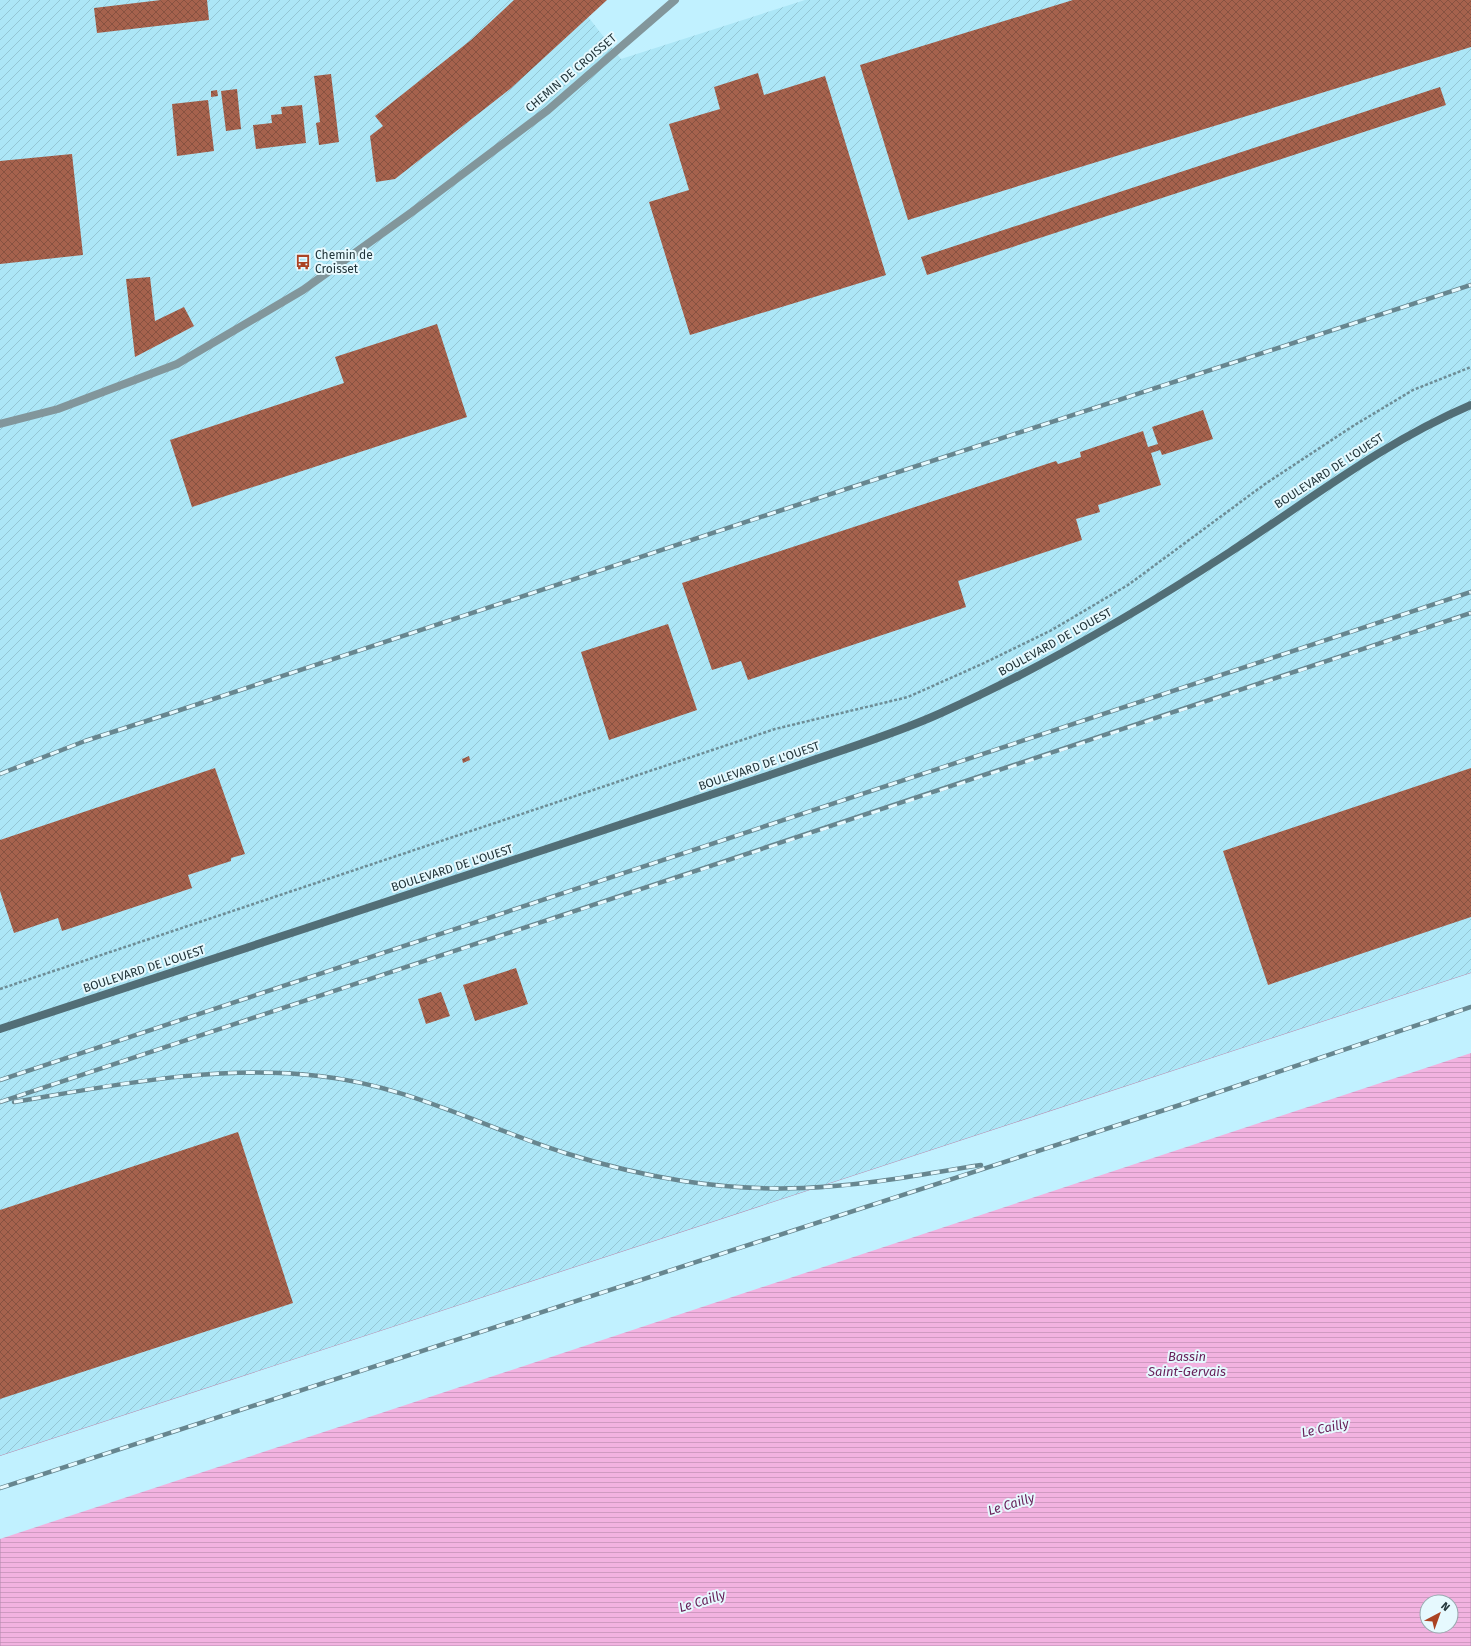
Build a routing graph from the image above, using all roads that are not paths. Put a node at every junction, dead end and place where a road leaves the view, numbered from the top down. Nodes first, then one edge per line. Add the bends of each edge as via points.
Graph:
1 (675, 0) edge
2 (1471, 405) edge
3 (0, 424) edge
4 (0, 1029) edge

1 - 3 street, CHEMIN DE CROISSET via 548,110 303,290 177,364 58,409
2 - 4 main road, BOULEVARD DE L'OUEST via 1396,442 1347,472 1231,552 1112,625 996,688 937,715 876,739 724,791

